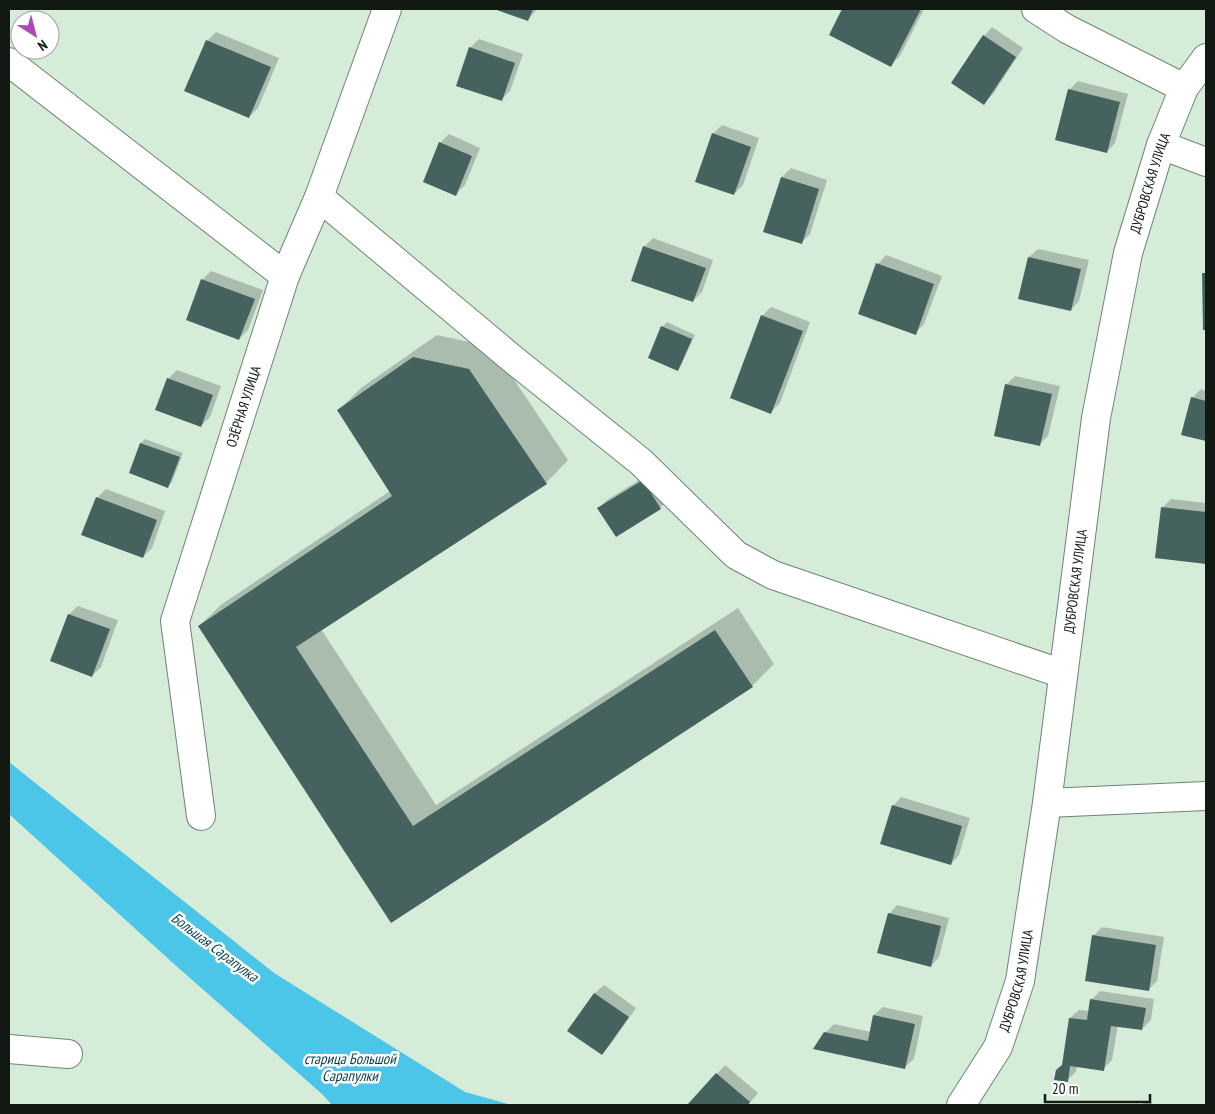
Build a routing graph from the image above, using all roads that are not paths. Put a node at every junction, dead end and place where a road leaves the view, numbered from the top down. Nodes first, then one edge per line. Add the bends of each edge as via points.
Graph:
1 (387, 9) edge
2 (1036, 9) edge
3 (1206, 58) edge
4 (9, 62) edge
5 (1184, 88) junction
6 (1161, 145) junction
7 (1206, 162) edge
8 (319, 197) junction
9 (285, 276) junction
10 (1063, 674) junction
11 (1206, 796) edge
12 (1047, 803) junction
13 (201, 816) dead end
14 (9, 1049) edge
15 (68, 1054) dead end
16 (961, 1105) edge

1 - 8 street, ОЗЁРНАЯ УЛИЦА
2 - 5 street via 1067,29
3 - 5 street, ДУБРОВСКАЯ УЛИЦА
4 - 9 street
5 - 6 street, ДУБРОВСКАЯ УЛИЦА
6 - 7 street
6 - 10 street, ДУБРОВСКАЯ УЛИЦА via 1128,253 1096,418
8 - 9 street, ОЗЁРНАЯ УЛИЦА
8 - 10 street via 641,462 736,556 773,575
9 - 13 street, ОЗЁРНАЯ УЛИЦА via 175,621
10 - 12 street, ДУБРОВСКАЯ УЛИЦА
11 - 12 street
12 - 16 street, ДУБРОВСКАЯ УЛИЦА via 1020,981 998,1046
14 - 15 street

